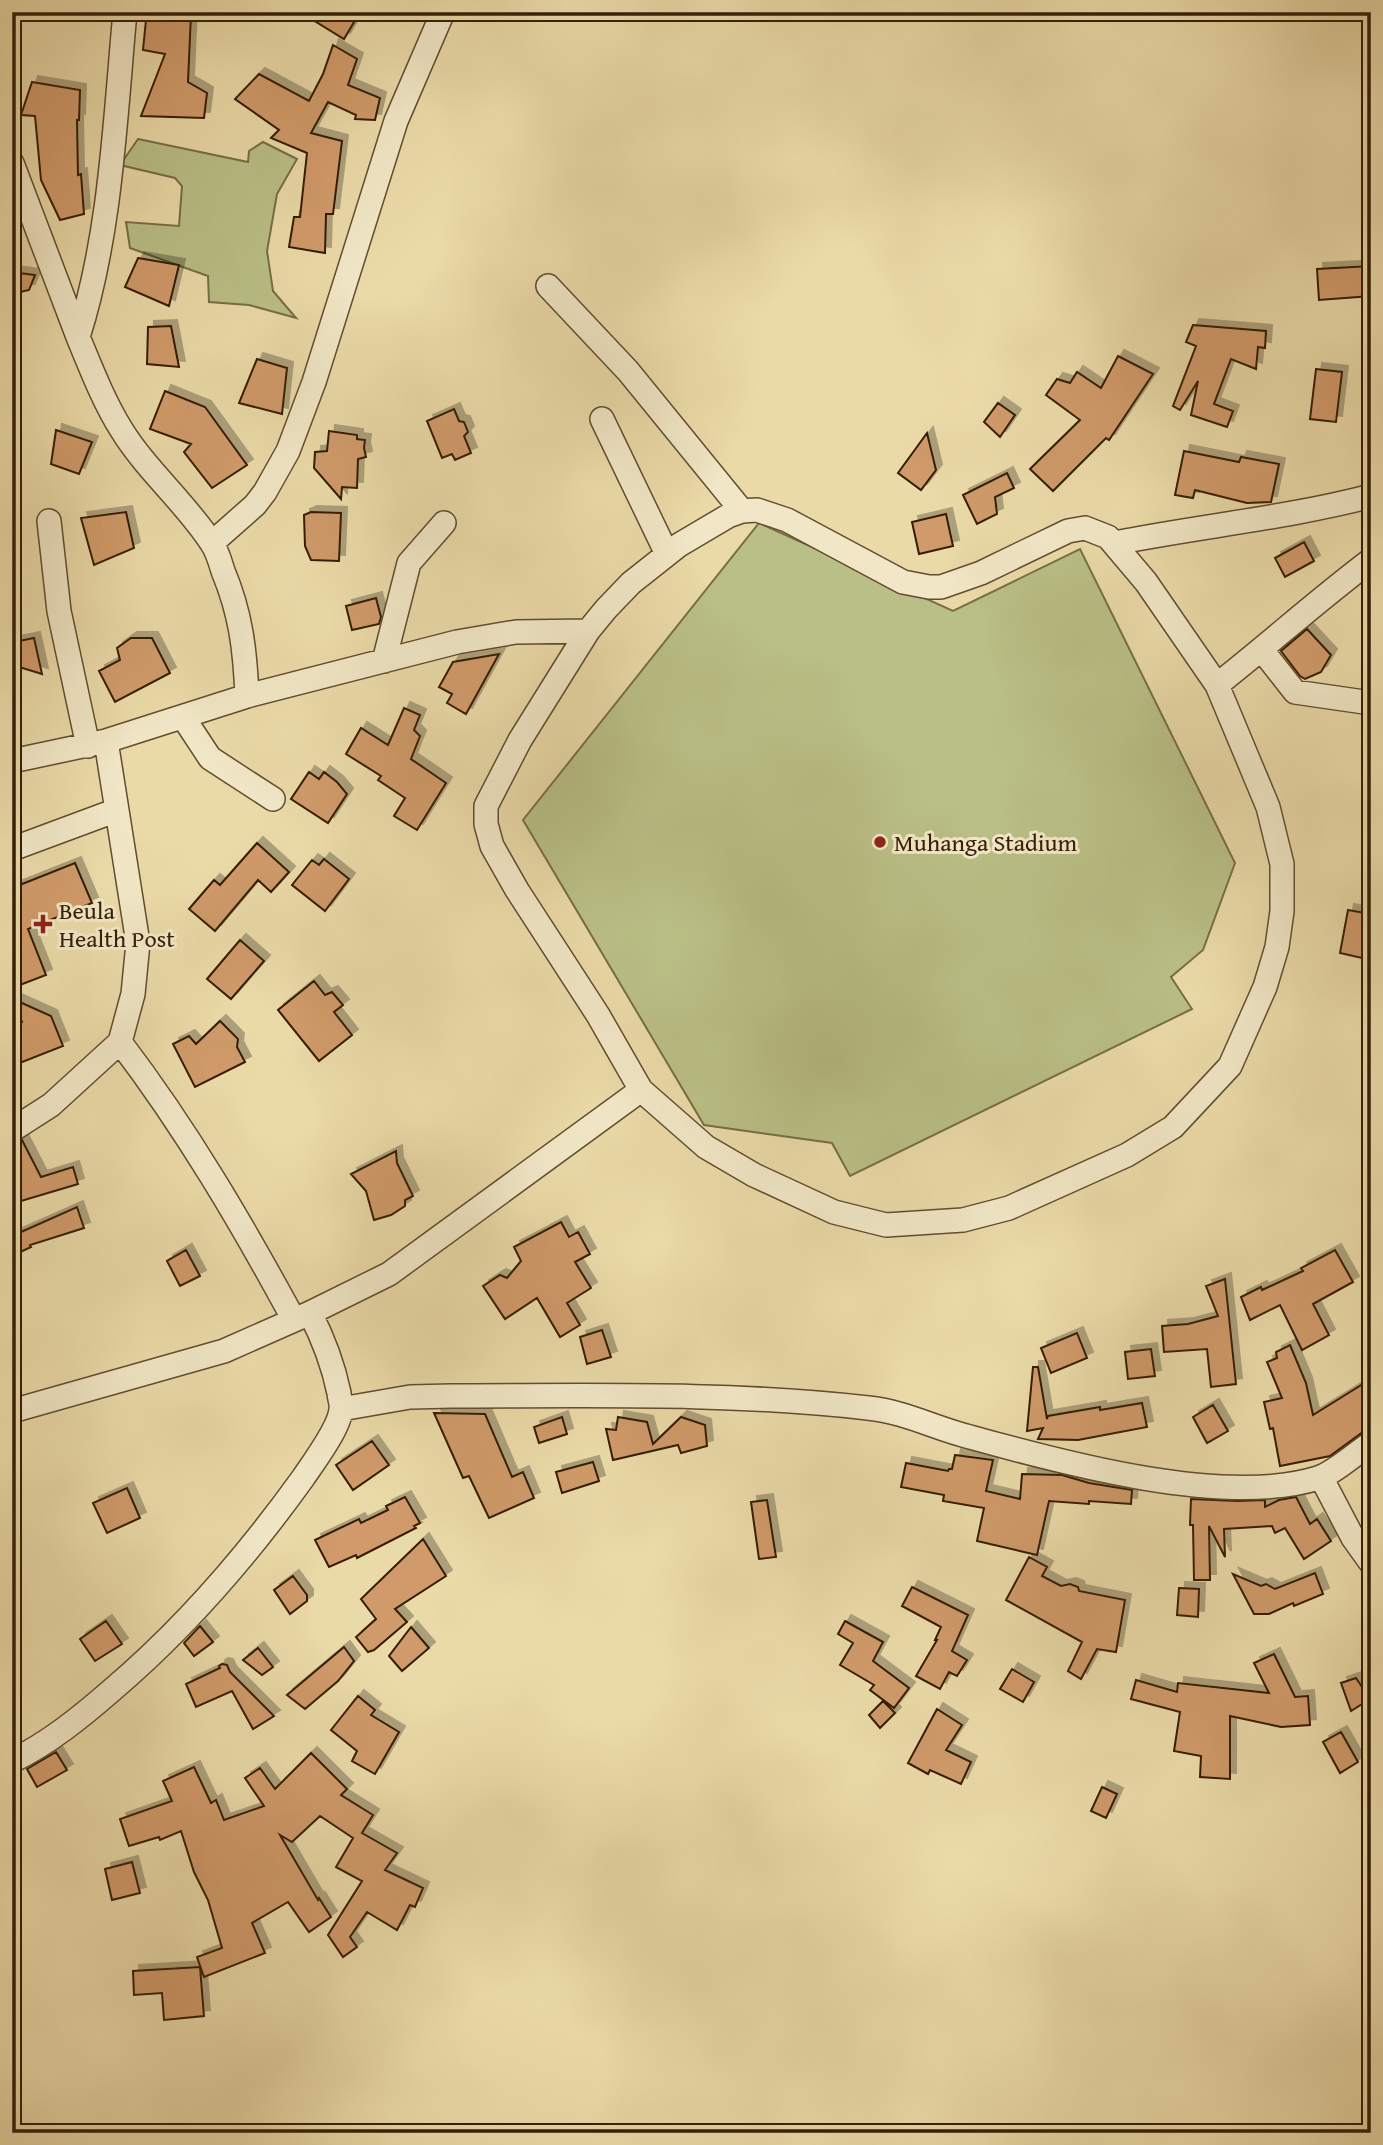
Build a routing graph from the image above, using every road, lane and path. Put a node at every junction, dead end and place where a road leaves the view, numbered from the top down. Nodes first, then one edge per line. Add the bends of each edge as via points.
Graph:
1 (125, 12) edge
2 (443, 12) edge
3 (12, 163) edge
4 (548, 286) dead end
5 (78, 337) junction
6 (601, 419) dead end
7 (1371, 496) edge
8 (743, 511) junction
9 (49, 522) dead end
10 (444, 523) dead end
11 (212, 543) junction
12 (1115, 544) junction
13 (667, 554) junction
14 (1371, 561) edge
15 (588, 631) junction
16 (1262, 650) junction
17 (384, 661) junction
18 (1217, 685) junction
19 (247, 696) junction
20 (1371, 703) edge
21 (183, 717) junction
22 (97, 743) junction
23 (12, 761) edge
24 (273, 799) dead end
25 (117, 810) junction
26 (12, 849) edge
27 (121, 1042) junction
28 (641, 1090) junction
29 (12, 1130) edge
30 (302, 1317) junction
31 (341, 1409) junction
32 (12, 1411) edge
33 (1371, 1443) edge
34 (1321, 1477) junction
35 (1371, 1563) edge
36 (12, 1761) edge

1 - 5 street via 101,237 92,295
2 - 11 street via 396,121 288,451 255,505
3 - 5 street
4 - 8 street via 628,371
5 - 11 street via 121,430
6 - 13 street
7 - 12 street
8 - 12 street via 757,510 787,520 903,582 929,587 981,573 1068,531 1098,531
8 - 13 street
9 - 22 street via 58,611
10 - 17 street via 409,564
11 - 19 street via 236,602
12 - 18 street
13 - 15 street via 631,583
14 - 16 street
15 - 17 street via 516,632
15 - 28 street via 520,740 486,806 486,824 492,846 517,890
16 - 18 street
16 - 20 street via 1295,692
17 - 19 street
18 - 28 street via 1268,807 1282,864 1282,911 1265,987 1230,1066 1173,1127 1127,1156 1009,1208 963,1220 886,1225 834,1212 754,1175 706,1147
19 - 21 street
21 - 22 street
21 - 24 street via 210,758
22 - 23 street
22 - 25 street
25 - 26 street
25 - 27 street via 138,943 133,994
27 - 29 street via 51,1105
27 - 30 street via 163,1099
28 - 30 street via 389,1274
30 - 31 street via 334,1367
30 - 32 street via 223,1351
31 - 34 street via 438,1396 743,1397 873,1409 1111,1472 1204,1486 1269,1486
31 - 36 street via 330,1437 233,1571 127,1677 48,1740
33 - 34 street
34 - 35 street

